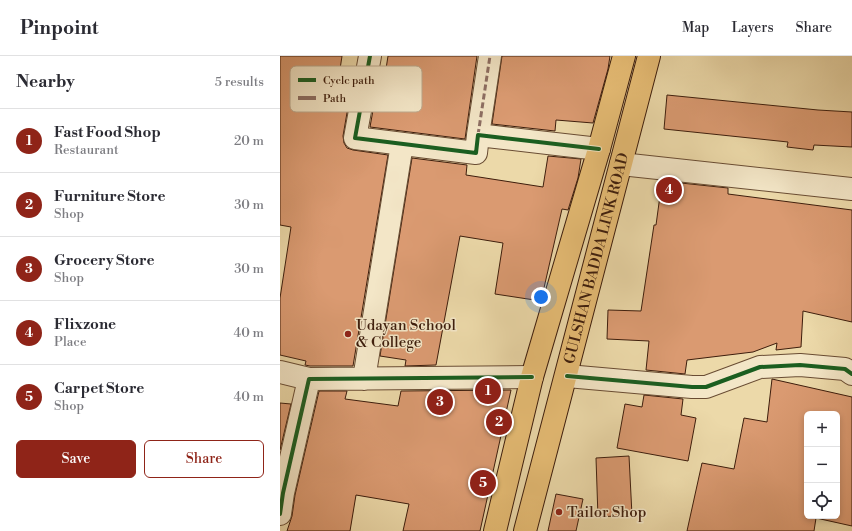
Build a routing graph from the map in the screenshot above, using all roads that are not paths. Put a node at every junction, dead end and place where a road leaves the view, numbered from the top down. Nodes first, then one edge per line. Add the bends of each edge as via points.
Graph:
1 (370, 56) edge
2 (490, 56) edge
3 (624, 56) edge
4 (650, 56) edge
5 (368, 66) edge
6 (360, 112) edge
7 (478, 135) junction
8 (402, 144) junction
9 (599, 149) junction
10 (621, 164) junction
11 (852, 189) edge
12 (280, 372) edge
13 (852, 374) edge
14 (566, 376) junction
15 (532, 377) junction
16 (309, 379) junction
17 (364, 379) junction
18 (280, 514) edge
19 (494, 531) edge
20 (525, 531) edge

1 - 5 street
2 - 7 street
3 - 9 main road, GULSHAN BADDA LINK ROAD
4 - 10 main road, GULSHAN BADDA LINK ROAD
6 - 8 street via 355,138
7 - 8 street via 476,153
7 - 9 street
8 - 17 street
9 - 15 main road, GULSHAN BADDA LINK ROAD
10 - 11 street
10 - 14 main road, GULSHAN BADDA LINK ROAD
12 - 16 street
13 - 14 street via 845,369 800,365 760,367 706,387
14 - 20 main road, GULSHAN BADDA LINK ROAD
15 - 17 street
15 - 19 main road, GULSHAN BADDA LINK ROAD
16 - 17 street
16 - 18 street

